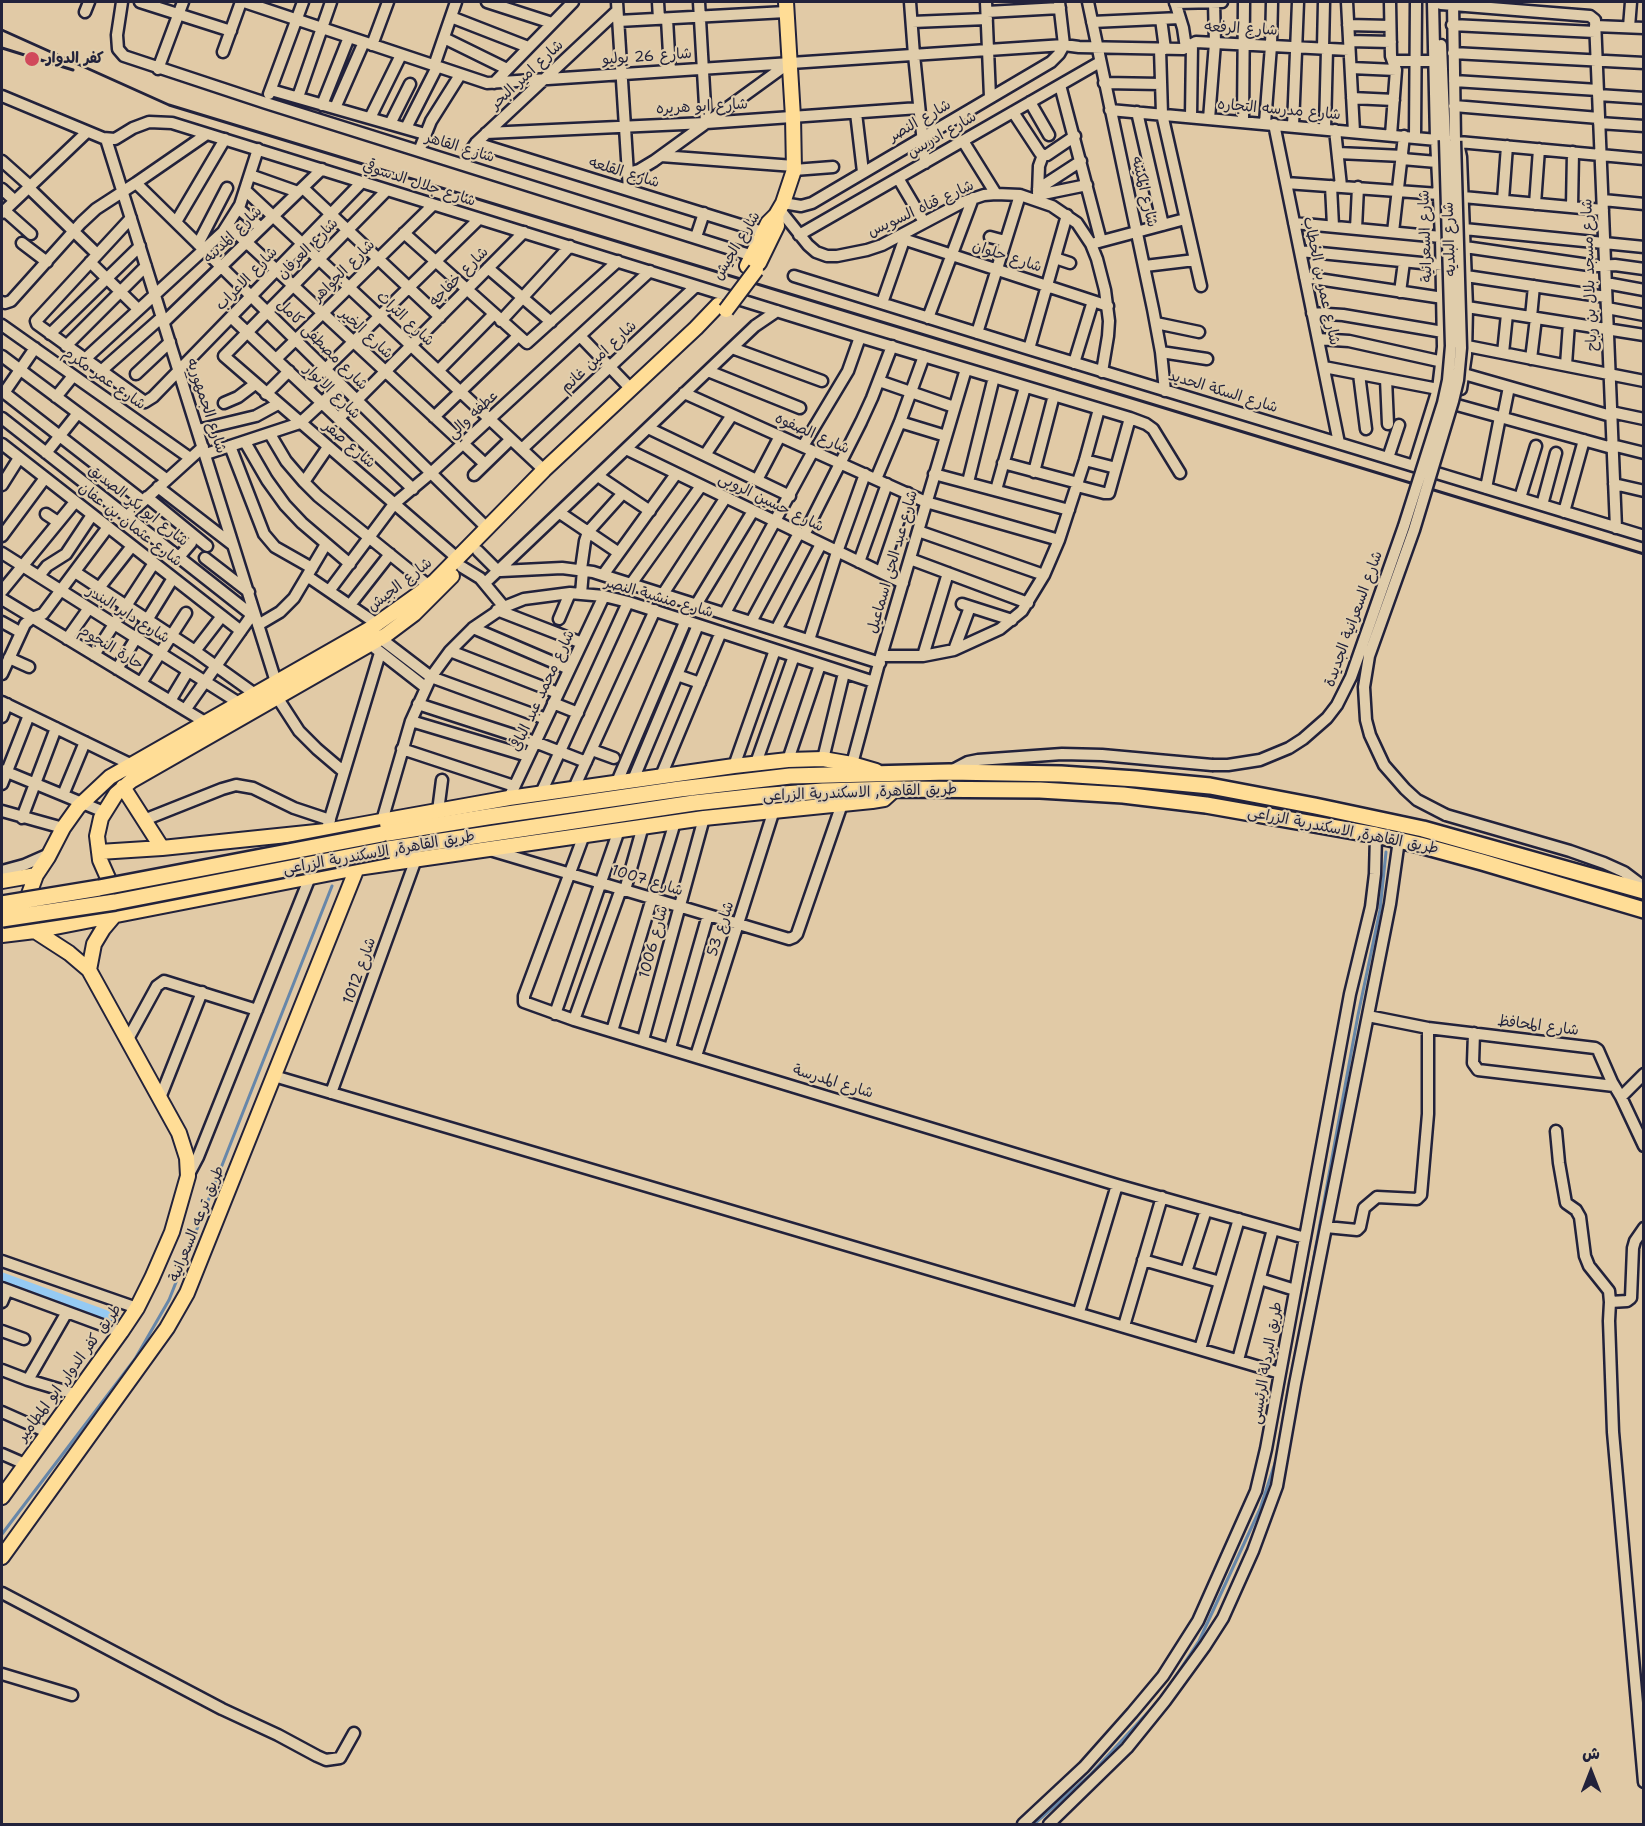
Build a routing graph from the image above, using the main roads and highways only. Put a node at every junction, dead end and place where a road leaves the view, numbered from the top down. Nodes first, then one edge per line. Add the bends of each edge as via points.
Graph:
1 (786, 7) edge
2 (780, 209) junction
3 (752, 264) junction
4 (723, 303) junction
5 (474, 548) junction
6 (460, 562) junction
7 (881, 773) junction
8 (123, 787) junction
9 (895, 789) junction
10 (382, 828) junction
11 (162, 848) junction
12 (99, 852) junction
13 (357, 868) junction
14 (36, 875) junction
15 (2, 881) edge
16 (1644, 891) edge
17 (2, 903) edge
18 (1644, 910) edge
19 (114, 916) junction
20 (2, 919) edge
21 (35, 931) junction
22 (2, 935) edge
23 (89, 970) junction
24 (2, 1497) edge
25 (2, 1557) edge

1 - 2 main road, شارع الجيش via 794,168
2 - 3 main road, شارع الجيش via 763,232
2 - 3 main road, شارع الجيش via 777,226
3 - 4 main road, شارع الجيش
4 - 5 main road, شارع الجيش via 544,471 487,528
4 - 5 main road, شارع الجيش via 698,339
5 - 6 main road, شارع الجيش
6 - 8 main road, شارع الجيش via 414,614 377,645 277,697
6 - 14 main road, شارع الجيش via 378,624 130,764 98,786 63,828
7 - 10 highway, طريق القاهرة, الاسكندرية الزراعى via 741,781
7 - 10 main road via 823,759 756,763 541,793 512,792
7 - 16 highway, طريق القاهرة, الاسكندرية الزراعى via 1061,774 1210,786 1424,829
8 - 11 main road
8 - 12 main road, شارع الجيش via 110,801 98,828
9 - 13 main road via 878,801 704,818
9 - 18 highway, طريق القاهرة, الاسكندرية الزراعى via 1029,790 1206,804 1399,840
9 - 20 highway, طريق القاهرة, الاسكندرية الزراعى, bridge via 705,802 388,849 115,902
10 - 11 main road via 328,826
10 - 17 highway, طريق القاهرة, الاسكندرية الزراعى, bridge via 99,888
11 - 12 main road
12 - 19 main road, شارع الجيش via 102,868 116,894
13 - 19 main road
13 - 25 main road, طريق ترعه السعرانية via 197,1269 176,1312
14 - 15 main road
14 - 21 main road, شارع الجيش via 27,908
19 - 21 main road
19 - 23 main road via 94,944
21 - 22 main road
21 - 23 main road, طريق كفر الدوار, ابو المطامير
23 - 24 main road, طريق كفر الدوار, ابو المطامير via 173,1121 187,1158 188,1176 168,1242 136,1308

